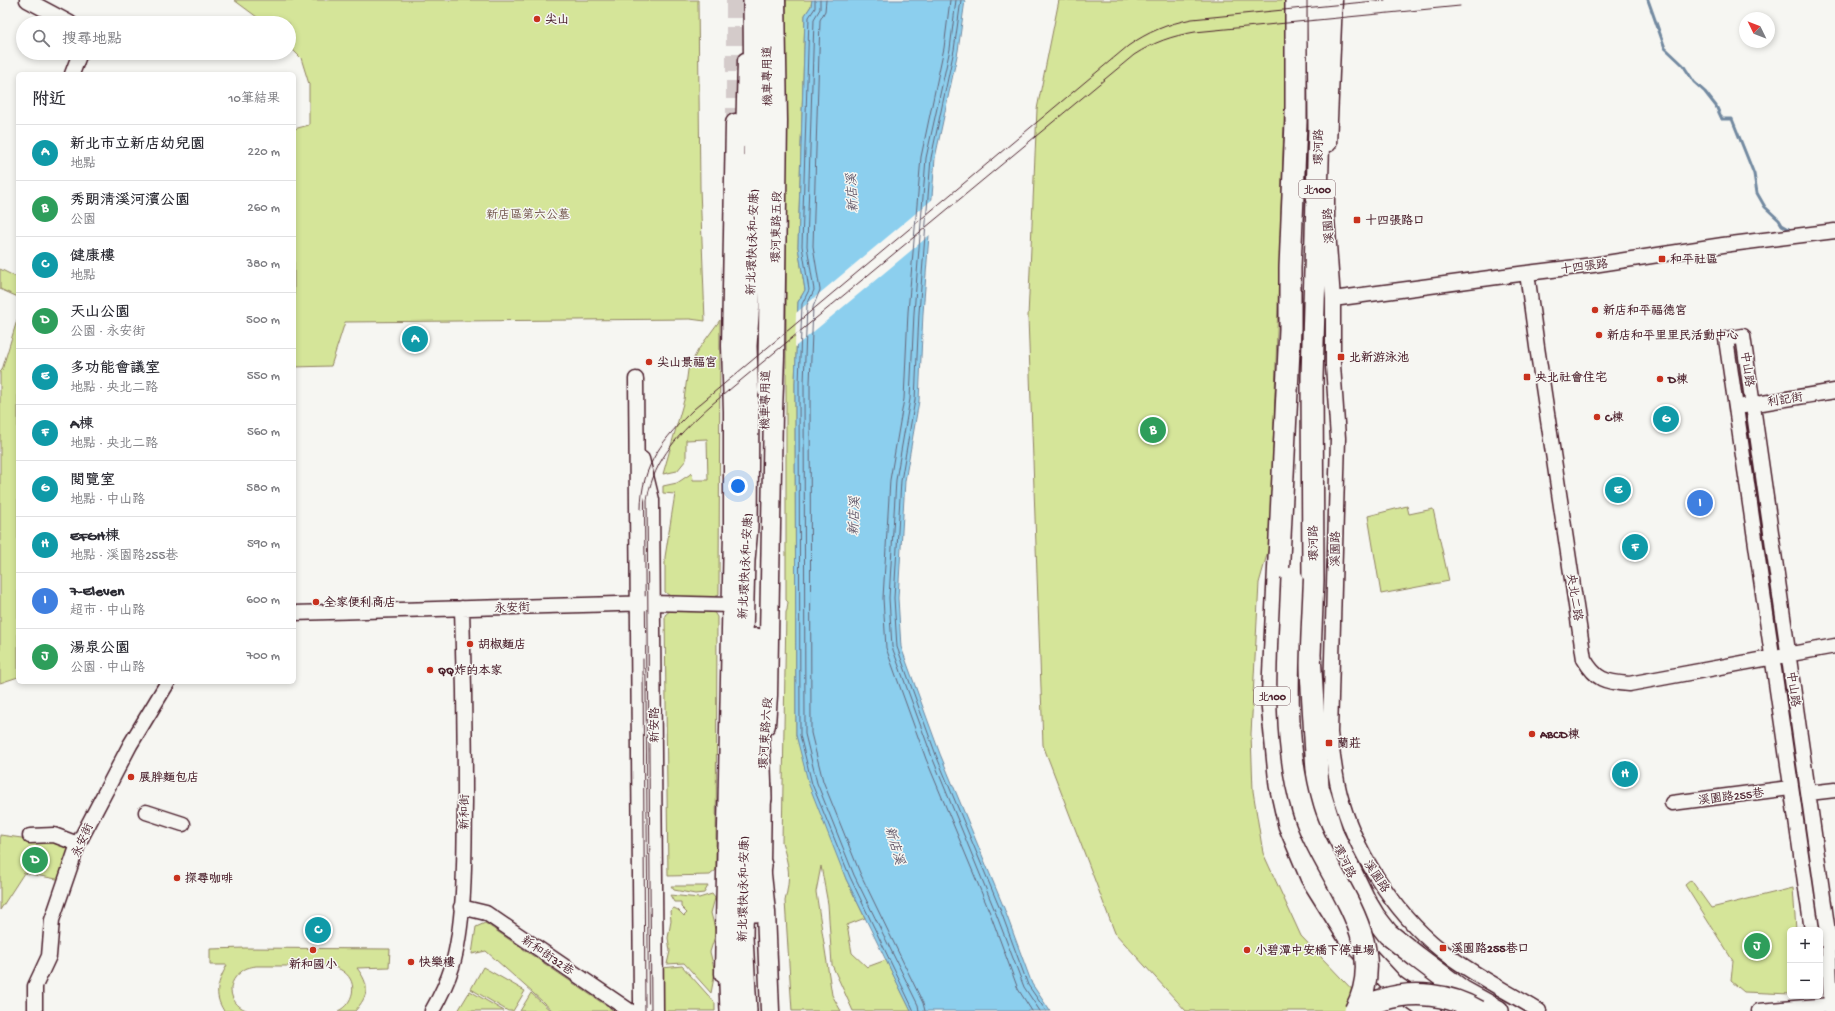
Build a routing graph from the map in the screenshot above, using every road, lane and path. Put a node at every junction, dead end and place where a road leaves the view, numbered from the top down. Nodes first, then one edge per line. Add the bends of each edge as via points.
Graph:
1 (27, 0) edge
2 (746, 0) edge
3 (754, 0) edge
4 (760, 0) edge
5 (766, 0) edge
6 (776, 0) edge
7 (1296, 0) edge
8 (1318, 0) edge
9 (1335, 0) edge
10 (57, 16) edge
11 (77, 60) edge
12 (73, 72) edge
13 (735, 123) tunnel mouth
14 (1835, 231) edge
15 (1527, 272) junction
16 (1333, 299) junction
17 (1290, 329) junction
18 (1312, 378) junction
19 (636, 379) dead end
20 (1835, 391) edge
21 (1753, 404) junction
22 (1736, 408) junction
23 (637, 440) junction
24 (773, 454) joint
25 (733, 475) junction
26 (733, 532) junction
27 (744, 560) junction
28 (1297, 579) junction
29 (653, 603) junction
30 (637, 604) junction
31 (730, 605) junction
32 (462, 608) junction
33 (296, 613) edge
34 (1835, 646) edge
35 (1789, 654) junction
36 (1771, 658) junction
37 (167, 684) edge
38 (739, 748) junction
39 (1790, 788) junction
40 (1835, 790) edge
41 (1809, 793) junction
42 (761, 799) junction
43 (1672, 803) dead end
44 (146, 812) dead end
45 (183, 824) dead end
46 (30, 836) dead end
47 (78, 844) junction
48 (761, 865) junction
49 (461, 907) junction
50 (1830, 912) edge
51 (1809, 913) junction
52 (1811, 927) edge
53 (1816, 1004) edge
54 (1831, 1008) edge
55 (35, 1011) edge
56 (432, 1011) edge
57 (630, 1011) edge
58 (645, 1011) edge
59 (656, 1011) edge
60 (725, 1011) edge
61 (731, 1011) edge
62 (746, 1011) edge
63 (755, 1011) edge
64 (770, 1011) edge
65 (1356, 1011) edge
66 (1365, 1011) edge
67 (1430, 1011) edge
68 (1478, 1011) edge
69 (1498, 1011) edge
70 (1539, 1011) edge
71 (1759, 1011) edge

1 - 10 street
2 - 25 street, 機車專用道 via 739,346 742,454
3 - 27 highway, 新北環快(永和-安康) via 754,215 746,346 748,519
4 - 42 highway, 新北環快(永和-安康) via 762,135 756,663
5 - 42 street, 機車專用道 via 768,204
6 - 24 main road, 環河東路五段 via 778,121
7 - 17 highway, 環河路 / 北100 via 1296,122
8 - 18 highway, 環河路 / 北100 via 1319,134
9 - 16 street, 溪園路 via 1327,174 1327,217
11 - 12 street
13 - 25 main road via 731,346
14 - 15 street, 十四張路
15 - 16 street, 十四張路
15 - 36 street, 央北二路 via 1584,659 1590,671 1601,679 1628,684
16 - 70 street, 溪園路 via 1333,365 1338,438 1330,733 1342,802 1372,871 1422,935 1449,957
17 - 28 highway via 1298,457
17 - 67 highway, 環河路 / 北100 via 1272,704 1280,785 1289,825 1311,877 1348,936 1394,986
18 - 28 highway
18 - 69 highway, 環河路 / 北100 via 1314,580 1310,655 1318,787 1333,835 1365,901 1388,934 1462,991
19 - 23 street, 新安路
20 - 21 street, 利記街
21 - 22 street, 利記街
21 - 22 street, 中山路 via 1743,336 1726,339
21 - 35 street, 中山路
22 - 36 street, 中山路
23 - 29 street, 新安路 via 652,500
23 - 30 street, 新安路
24 - 42 main road, 環河東路六段 via 768,695
25 - 26 main road
26 - 27 highway
26 - 31 main road
27 - 38 highway, 新北環快(永和-安康)
28 - 65 highway, bridge via 1289,700 1292,761 1308,825 1347,902 1365,945 1367,980
28 - 66 highway via 1297,708 1300,763 1311,809 1371,934 1376,958 1376,975
29 - 30 street, 永安街
29 - 31 street, 永安街
29 - 59 street, 新安路
30 - 32 street, 永安街
30 - 58 street, 新安路 via 641,1005
31 - 60 main road
32 - 33 street, 永安街
32 - 49 street, 新和街 via 465,727
34 - 35 street, 央北二路
35 - 36 street, 央北二路
35 - 41 street, 中山路
36 - 39 street, 中山路
37 - 47 street, 永安街 via 130,746
38 - 61 highway via 732,799 729,929
38 - 62 highway, 新北環快(永和-安康) via 744,811 742,937
39 - 43 street, 溪園路255巷
39 - 51 street, 中山路
40 - 41 street
41 - 50 street, 中山路
42 - 48 main road, 環河東路六段
44 - 45 street
46 - 47 street via 54,835
47 - 55 street, 永安街 via 52,920 49,956 35,986
48 - 63 highway via 752,947
48 - 64 main road, 環河東路六段 via 766,912
49 - 56 street, 新和街 via 458,941 452,967 443,992
49 - 57 street, 新和街32巷 via 486,913
50 - 51 street
50 - 54 street, 中山路 via 1828,932
51 - 52 street, 中山路
53 - 54 street
53 - 71 street
65 - 68 highway, bridge via 1381,1000 1420,994 1444,997

